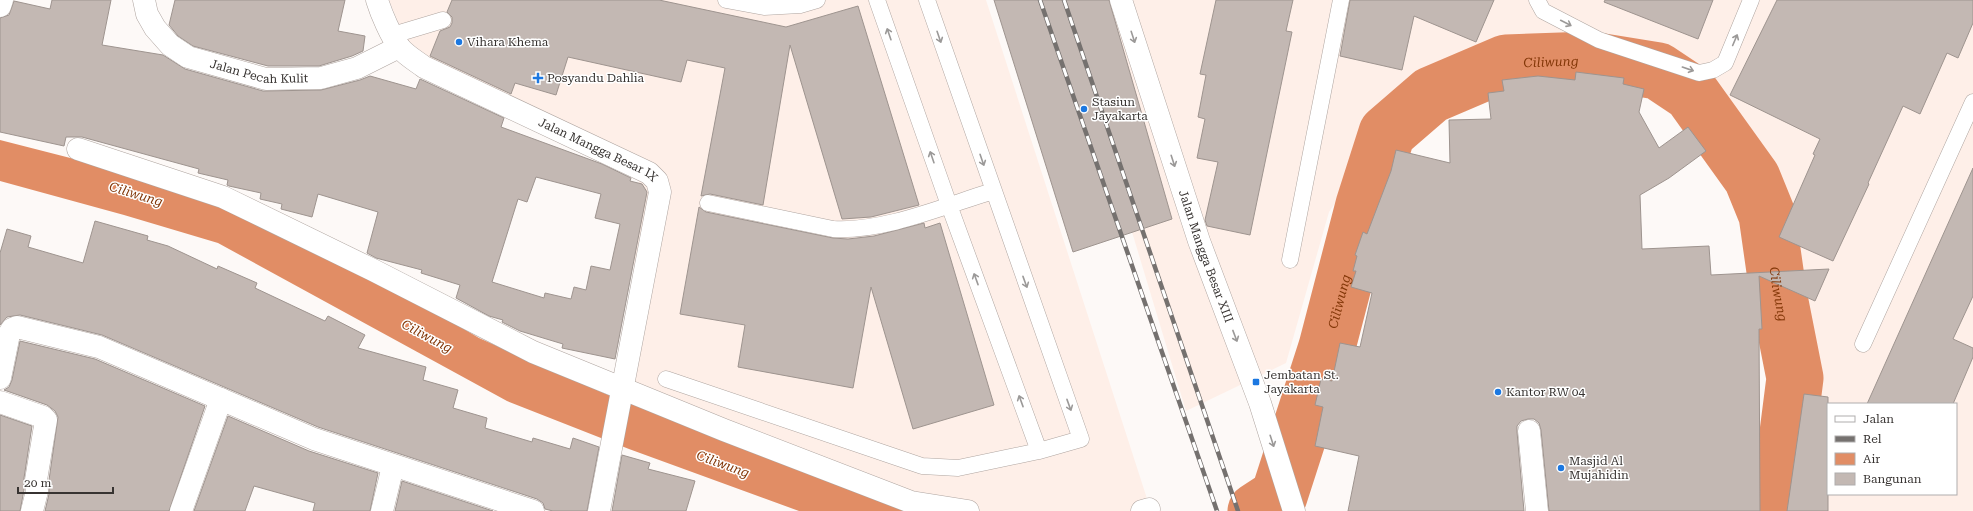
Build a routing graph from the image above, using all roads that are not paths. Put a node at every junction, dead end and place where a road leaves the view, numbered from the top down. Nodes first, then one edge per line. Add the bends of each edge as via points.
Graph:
1 (2, 0) edge
2 (144, 0) edge
3 (378, 0) edge
4 (726, 0) edge
5 (817, 0) edge
6 (877, 0) edge
7 (927, 0) edge
8 (1122, 0) edge
9 (1340, 0) edge
10 (1537, 0) edge
11 (1751, 0) edge
12 (0, 6) edge
13 (443, 20) dead end
14 (396, 41) junction
15 (1973, 102) edge
16 (78, 149) dead end
17 (993, 191) junction
18 (708, 203) dead end
19 (949, 205) junction
20 (1290, 260) dead end
21 (1863, 344) dead end
22 (0, 378) edge
23 (666, 379) dead end
24 (621, 392) junction
25 (221, 399) junction
26 (0, 402) edge
27 (1530, 431) dead end
28 (1039, 451) junction
29 (393, 466) junction
30 (32, 511) edge
31 (181, 511) edge
32 (382, 511) edge
33 (533, 511) edge
34 (599, 511) edge
35 (968, 511) edge
36 (1294, 511) edge
37 (1537, 511) edge

1 - 12 street
2 - 14 street, Jalan Pecah Kulit via 147,14 155,28 170,45 188,57 266,79 321,78 357,68
3 - 14 street, Jalan Mangga Besar IX
4 - 5 lane via 764,7 800,5
19 -> 6 lane
7 -> 17 lane
8 -> 36 street, Jalan Mangga Besar XIII via 1199,241 1260,404
9 - 20 lane
10 -> 11 lane via 1543,12 1599,40 1699,73 1713,70 1725,63
13 - 14 lane
14 - 24 street, Jalan Mangga Besar IX via 408,56 424,67 649,173 657,181 660,192
15 - 21 lane
16 - 24 street via 223,197 533,352
17 - 19 lane
17 -> 28 lane via 1081,439
18 - 19 lane via 833,229 852,230 877,226
28 -> 19 lane
22 - 25 street via 9,334 12,328 17,327 99,347
23 - 28 lane via 922,466 958,468
24 - 34 street, Jalan Mangga Besar IX
24 - 35 street via 911,502
25 - 29 street via 314,440
25 - 31 street
26 - 30 street via 46,420
27 - 37 street
29 - 32 street
29 - 33 street

